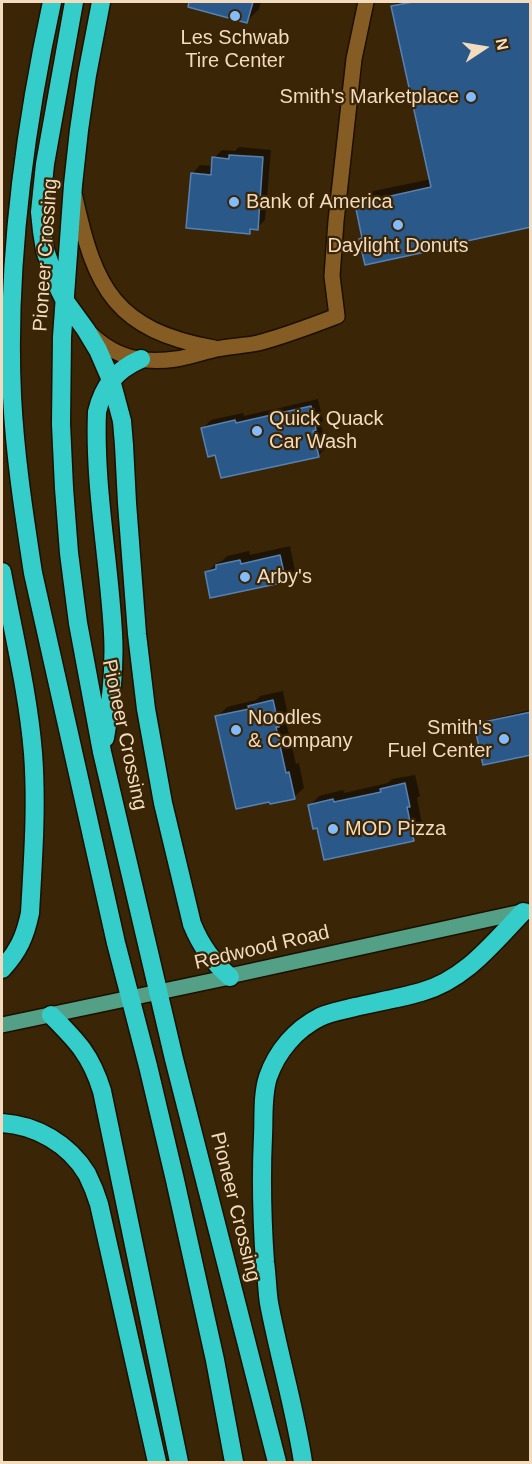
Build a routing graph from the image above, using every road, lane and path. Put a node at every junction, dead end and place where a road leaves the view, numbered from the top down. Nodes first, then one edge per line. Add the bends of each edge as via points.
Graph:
1 (51, 2) edge
2 (74, 2) edge
3 (101, 2) edge
4 (366, 2) edge
5 (73, 185) junction
6 (65, 301) junction
7 (86, 330) junction
8 (11, 336) junction
9 (217, 349) junction
10 (141, 359) junction
11 (2, 367) edge
12 (111, 380) junction
13 (2, 572) edge
14 (102, 752) junction
15 (527, 911) edge
16 (2, 969) edge
17 (230, 977) junction
18 (159, 992) junction
19 (131, 998) junction
20 (51, 1014) junction
21 (2, 1025) edge
22 (2, 1123) edge
23 (157, 1462) edge
24 (179, 1462) edge
25 (234, 1462) edge
26 (277, 1462) edge
27 (303, 1462) edge

1 - 8 highway, Pioneer Crossing via 20,189
2 - 6 highway via 40,212 48,259
3 - 5 highway, Pioneer Crossing
4 - 9 street via 354,59 334,238 332,276 337,316 258,343
5 - 6 highway, Pioneer Crossing
5 - 9 street via 98,274 114,301 146,327
6 - 7 highway
6 - 14 highway, Pioneer Crossing via 61,424 69,552
7 - 10 street via 115,352
7 - 12 highway
8 - 11 highway
8 - 19 highway, Pioneer Crossing via 16,455 33,573
9 - 10 street via 177,359
10 - 12 highway
12 - 14 highway via 97,412 101,512 113,634 111,696
12 - 17 highway via 123,429 137,634 163,802 198,940
13 - 16 highway via 31,733 34,783 30,913 26,933
14 - 18 highway, Pioneer Crossing
15 - 17 main road, Redwood Road
15 - 27 highway via 459,975 422,992 321,1017 297,1033 273,1065 265,1092 261,1177 264,1248 269,1301
17 - 18 main road, Redwood Road
18 - 19 main road, Redwood Road
18 - 26 highway, Pioneer Crossing
19 - 20 main road, Redwood Road
19 - 25 highway, Pioneer Crossing via 215,1360
20 - 21 main road, Redwood Road
20 - 24 highway via 84,1049 102,1091
22 - 23 highway via 24,1126 54,1140 77,1161 93,1187

